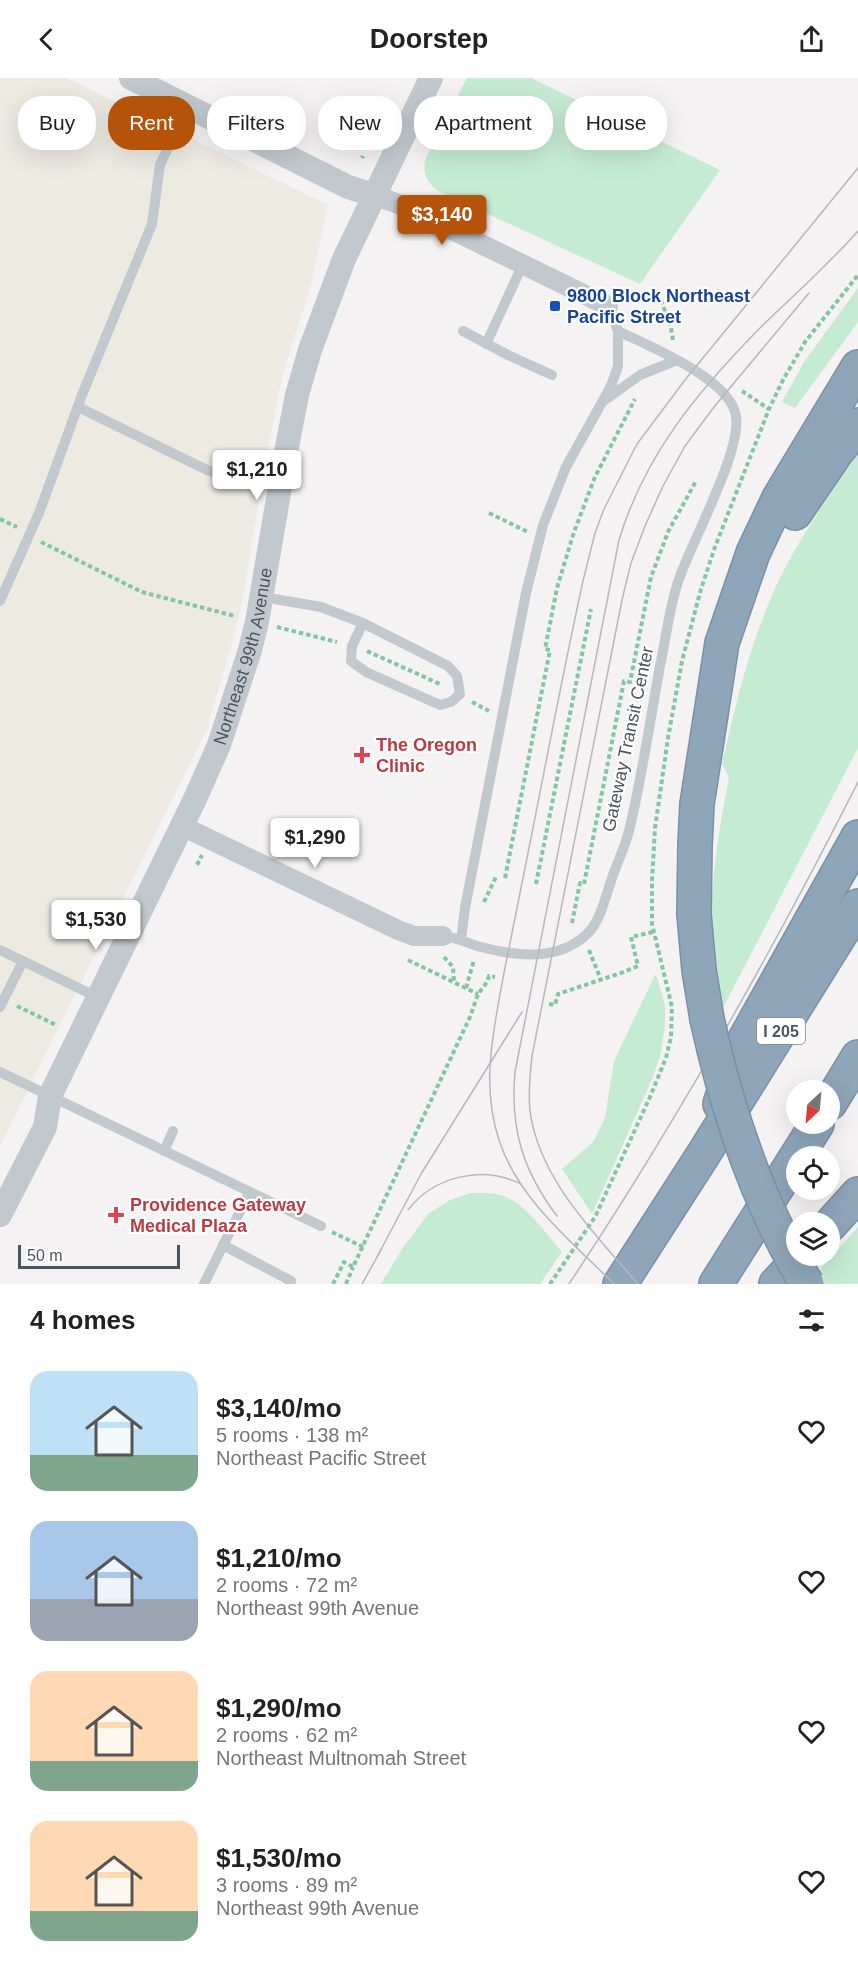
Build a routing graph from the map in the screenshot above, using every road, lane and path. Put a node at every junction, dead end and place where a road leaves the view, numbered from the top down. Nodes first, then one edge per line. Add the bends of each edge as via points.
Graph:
1 (131, 78) edge
2 (431, 78) edge
3 (169, 96) edge
4 (195, 109) edge
5 (167, 150) edge
6 (374, 195) junction
7 (523, 264) junction
8 (661, 300) dead end
9 (608, 306) joint
10 (463, 331) dead end
11 (618, 331) junction
12 (486, 344) junction
13 (682, 346) dead end
14 (677, 360) junction
15 (858, 367) edge
16 (552, 375) dead end
17 (737, 390) dead end
18 (640, 394) dead end
19 (602, 402) junction
20 (78, 407) junction
21 (769, 409) dead end
22 (858, 425) edge
23 (696, 481) dead end
24 (282, 482) junction
25 (489, 513) dead end
26 (528, 533) dead end
27 (262, 597) junction
28 (0, 601) edge
29 (591, 609) dead end
30 (363, 623) junction
31 (712, 701) junction
32 (182, 826) junction
33 (858, 837) edge
34 (505, 878) dead end
35 (536, 884) dead end
36 (858, 906) edge
37 (572, 923) dead end
38 (653, 932) dead end
39 (452, 938) junction
40 (588, 948) dead end
41 (0, 950) edge
42 (408, 960) dead end
43 (23, 961) junction
44 (495, 977) dead end
45 (601, 980) junction
46 (6, 994) junction
47 (478, 994) junction
48 (97, 997) junction
49 (549, 1004) dead end
50 (0, 1007) edge
51 (56, 1025) dead end
52 (858, 1057) edge
53 (0, 1072) edge
54 (840, 1087) edge
55 (50, 1096) junction
56 (173, 1131) dead end
57 (811, 1134) edge
58 (164, 1151) junction
59 (703, 1155) junction
60 (249, 1193) junction
61 (858, 1194) edge
62 (840, 1214) edge
63 (0, 1215) edge
64 (321, 1226) joint
65 (224, 1245) junction
66 (363, 1247) junction
67 (353, 1266) junction
68 (792, 1266) edge
69 (204, 1284) edge
70 (290, 1284) edge
71 (333, 1284) edge
72 (346, 1284) edge
73 (620, 1284) edge
74 (716, 1284) edge
75 (776, 1284) edge
76 (807, 1284) edge

1 - 3 street
2 - 6 street, Northeast 99th Avenue
4 - 6 street via 348,187
5 - 20 lane via 160,165 152,224
6 - 7 street
6 - 24 street, Northeast 99th Avenue via 344,259 310,350 297,395
7 - 9 street
7 - 12 lane
8 - 13 path via 673,341
9 - 11 lane
10 - 12 lane
11 - 14 lane, Gateway Transit Center
11 - 19 lane via 618,366
12 - 16 lane
14 - 19 lane via 640,375
14 - 39 lane, Gateway Transit Center via 701,374 724,395 735,409 738,422 731,452 678,582 628,833 599,914 581,938 546,954 508,952
15 - 31 highway via 779,498 753,553 722,643
17 - 21 path
18 - 34 path via 595,477 557,588 545,649 550,650
19 - 39 lane via 566,467 543,525 526,593 465,908
20 - 24 lane via 207,470 225,476
20 - 28 lane via 39,513
22 - 31 highway via 804,498 780,539
23 - 37 path via 668,532 651,577 630,682 624,681 584,884 580,883
24 - 27 street, Northeast 99th Avenue
25 - 26 path
27 - 30 lane via 321,607
27 - 32 street, Northeast 99th Avenue via 250,650 219,746
29 - 35 path
30 - 30 lane via 352,646 351,661 366,672 440,705 460,694 457,676 448,666
31 - 76 highway, bridge via 697,804 694,914 699,970 719,1073 732,1116 773,1219
32 - 39 street via 398,930 414,936
32 - 48 street, Northeast 99th Avenue
33 - 59 highway via 735,1057
36 - 59 highway, I 205
38 - 45 path via 631,937 638,966
40 - 45 path
41 - 43 lane
42 - 47 path
43 - 46 lane
43 - 48 lane
44 - 47 path via 489,976
45 - 49 path via 558,994 555,1005
46 - 50 lane
46 - 51 path via 19,1008
47 - 66 path
48 - 55 street, Northeast 99th Avenue
52 - 54 highway
53 - 55 lane
55 - 58 lane
55 - 63 street, Northeast 99th Avenue via 45,1127
56 - 58 lane
57 - 74 highway
58 - 60 lane
59 - 73 highway, I 205
60 - 64 lane
60 - 65 lane
61 - 62 highway
64 - 66 path
65 - 69 lane
65 - 70 lane via 291,1281
66 - 67 path
67 - 71 path via 344,1262
67 - 72 path
68 - 75 highway

